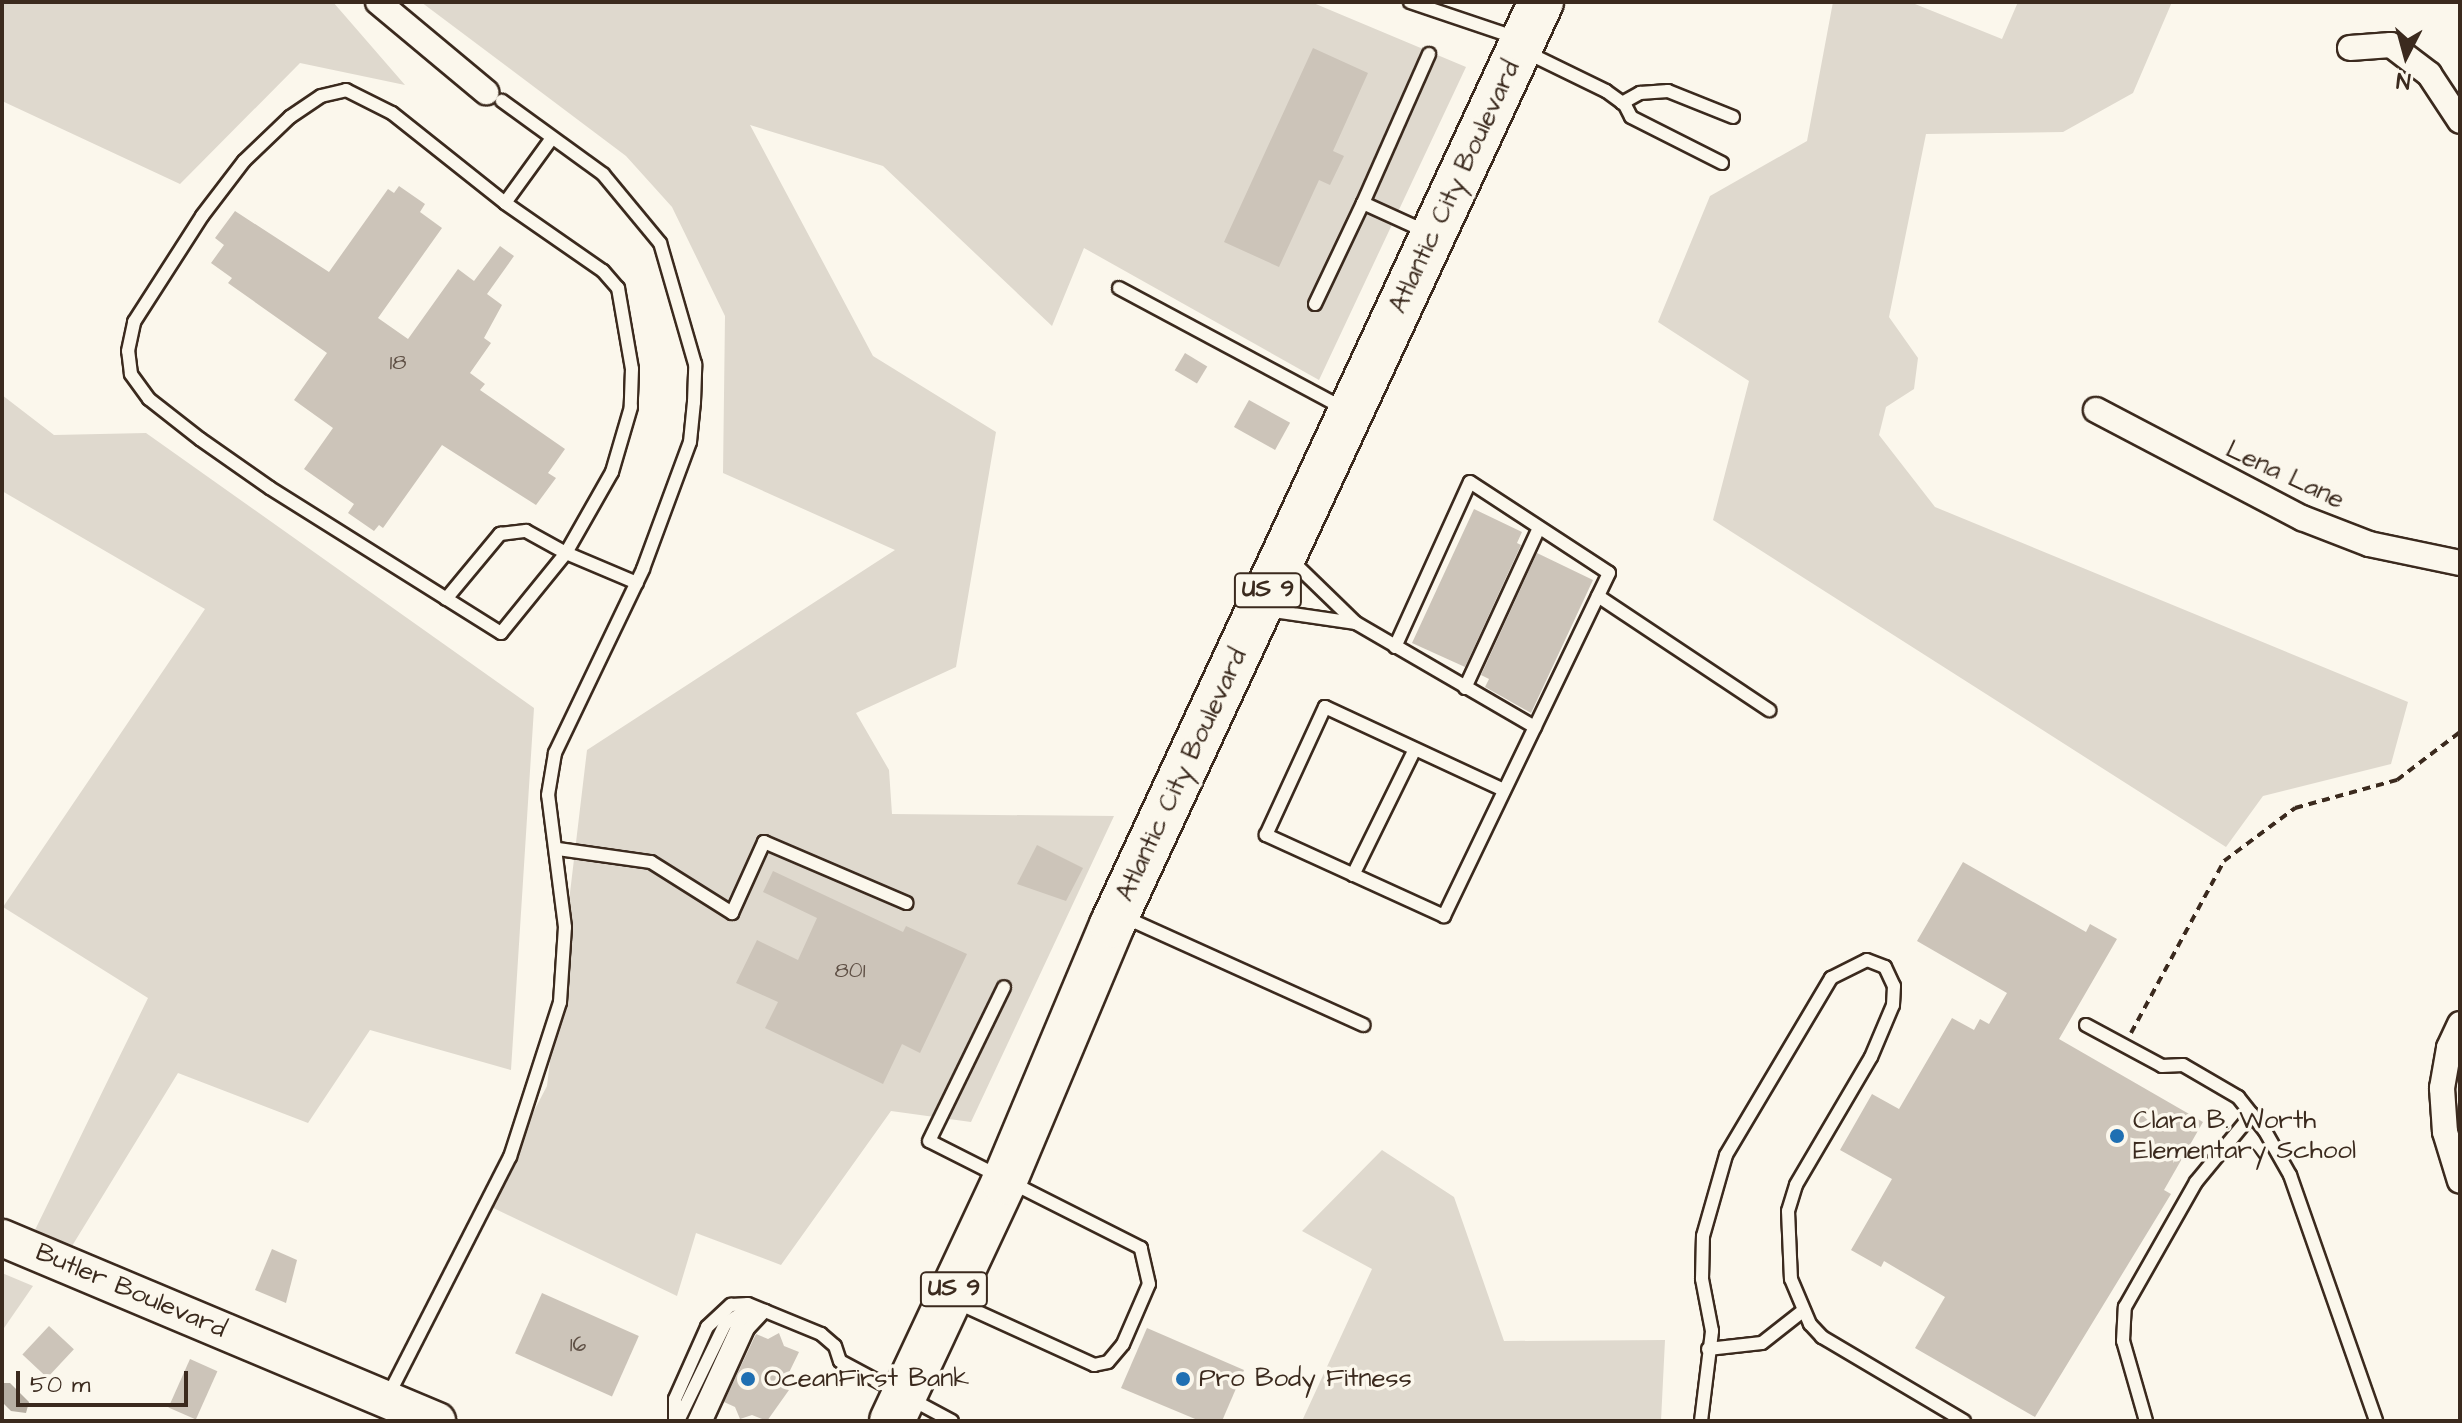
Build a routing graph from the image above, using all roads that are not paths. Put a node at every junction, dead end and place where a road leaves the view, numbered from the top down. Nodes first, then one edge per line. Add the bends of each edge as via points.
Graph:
1 (378, 2) edge
2 (1410, 2) edge
3 (1528, 31) edge
4 (2350, 48) dead end
5 (1429, 54) dead end
6 (494, 97) joint
7 (1622, 103) junction
8 (1733, 117) dead end
9 (2460, 121) edge
10 (552, 138) junction
11 (1722, 163) dead end
12 (505, 203) junction
13 (1363, 203) junction
14 (1433, 235) junction
15 (1119, 288) dead end
16 (1315, 304) dead end
17 (2096, 410) dead end
18 (1351, 413) junction
19 (1539, 528) junction
20 (566, 553) junction
21 (1285, 554) junction
22 (2460, 563) edge
23 (637, 583) junction
24 (1598, 596) junction
25 (446, 599) junction
26 (1259, 609) junction
27 (1356, 623) junction
28 (1395, 647) junction
29 (1465, 688) junction
30 (1769, 710) dead end
31 (1535, 727) junction
32 (1415, 749) junction
33 (1504, 790) junction
34 (558, 849) junction
35 (1353, 875) junction
36 (906, 903) dead end
37 (1117, 914) junction
38 (1004, 987) dead end
39 (2460, 1024) edge
40 (1363, 1025) dead end
41 (2086, 1025) dead end
42 (2252, 1114) junction
43 (2460, 1181) edge
44 (1004, 1182) junction
45 (2, 1238) edge
46 (949, 1299) junction
47 (767, 1309) junction
48 (1804, 1310) junction
49 (1708, 1349) junction
50 (898, 1408) edge
51 (381, 1411) edge
52 (437, 1421) edge
53 (677, 1421) edge
54 (694, 1421) edge
55 (706, 1421) edge
56 (952, 1421) edge
57 (1701, 1421) edge
58 (1964, 1421) edge
59 (2146, 1421) edge
60 (2376, 1421) edge

1 - 6 street
2 - 3 lane
3 - 7 lane
3 - 14 highway, Atlantic City Boulevard / US 9
4 - 9 street via 2391,45 2429,74
5 - 13 lane
6 - 10 lane
7 - 8 lane via 1640,93 1668,91
7 - 11 lane via 1631,117
10 - 12 lane
10 - 23 lane via 603,174 660,243 695,364 690,442
12 - 20 lane via 603,271 618,288 624,316 631,407 612,472
12 - 25 lane via 392,113 346,90 321,96 244,161 202,216 134,322 128,351 131,374 159,407 270,488
13 - 14 lane
13 - 16 lane
14 - 18 highway, Atlantic City Boulevard / US 9
15 - 18 lane
17 - 22 street, Lena Lane via 2302,518 2369,544
18 - 21 highway, Atlantic City Boulevard / US 9
19 - 24 lane via 1609,573
19 - 28 lane via 1470,482
19 - 29 lane
20 - 23 lane
20 - 25 lane via 526,531 500,534
20 - 25 lane via 501,633
21 - 26 highway, Atlantic City Boulevard / US 9
21 - 27 lane
23 - 34 lane via 555,753 548,795
24 - 30 lane
24 - 31 lane
26 - 27 lane
26 - 37 highway, Atlantic City Boulevard / US 9
27 - 28 lane
28 - 29 lane
29 - 31 lane
31 - 33 lane
32 - 33 lane
32 - 35 lane
32 - 35 lane via 1325,707 1266,835
33 - 35 lane via 1444,916
34 - 36 lane via 651,862 732,913 764,842
34 - 51 lane via 565,927 560,1002 510,1157
37 - 40 lane
37 - 44 highway, Atlantic City Boulevard / US 9
38 - 44 lane via 929,1141
39 - 43 street via 2449,1048 2442,1088 2445,1132
41 - 42 lane via 2162,1066 2183,1065 2238,1097
42 - 59 lane via 2196,1182 2125,1307 2123,1341
42 - 60 lane via 2290,1175
44 - 46 highway, Atlantic City Boulevard / US 9
44 - 46 lane via 1141,1248 1149,1284 1123,1344 1108,1362 1094,1365
45 - 51 street, Butler Boulevard
46 - 50 highway, Atlantic City Boulevard / US 9
47 - 50 lane via 821,1334 835,1346 840,1361
47 - 53 lane via 731,1305 717,1313 675,1399
47 - 54 lane via 751,1311 740,1321
47 - 55 lane via 748,1329
48 - 49 lane via 1762,1343
48 - 49 lane via 1791,1279 1788,1211 1796,1185 1871,1057 1893,1005 1894,986 1885,967 1867,960 1831,978 1726,1155 1703,1236 1702,1279 1712,1331
48 - 58 lane via 1822,1337
49 - 57 lane
50 - 56 lane
51 - 52 street, Butler Boulevard

